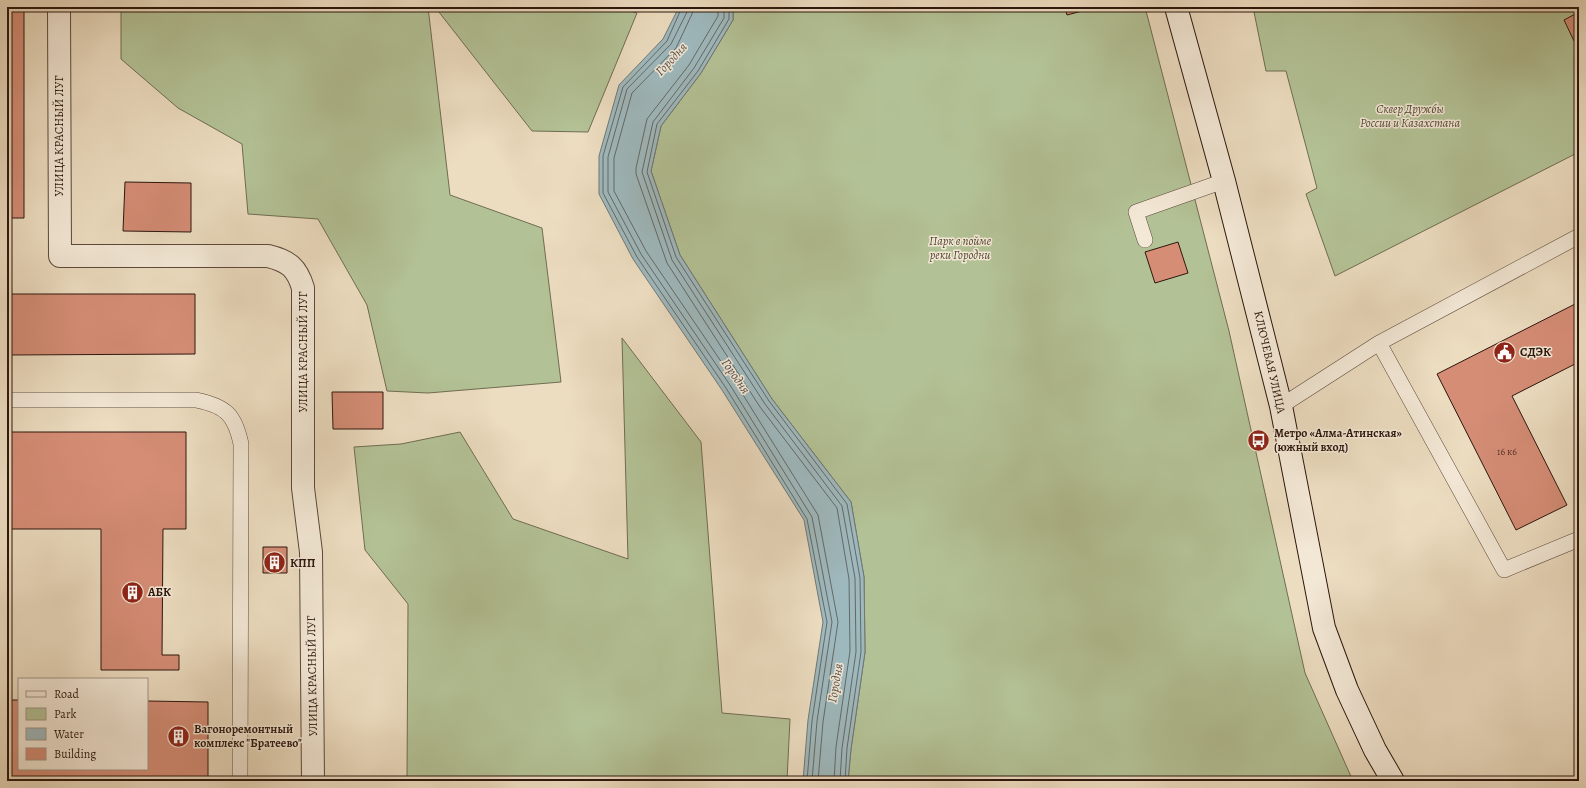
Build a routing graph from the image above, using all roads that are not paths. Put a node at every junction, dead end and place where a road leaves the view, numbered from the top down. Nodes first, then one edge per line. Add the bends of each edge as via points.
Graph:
1 (59, 7) edge
2 (1176, 7) edge
3 (1224, 181) junction
4 (1579, 236) edge
5 (1145, 240) dead end
6 (1379, 343) junction
7 (7, 400) edge
8 (1281, 406) junction
9 (1579, 539) edge
10 (240, 781) edge
11 (313, 781) edge
12 (1393, 781) edge

1 - 11 street, УЛИЦА КРАСНЫЙ ЛУГ via 60,256 268,256 292,266 299,275 303,288 303,488 311,552
2 - 3 street, КЛЮЧЕВАЯ УЛИЦА
3 - 5 lane via 1136,212
3 - 8 street, КЛЮЧЕВАЯ УЛИЦА
4 - 6 lane
6 - 8 lane
6 - 9 lane via 1504,570
7 - 10 lane via 196,400 213,403 227,413 237,427 241,444
8 - 12 street, КЛЮЧЕВАЯ УЛИЦА via 1324,628 1347,690 1375,750

